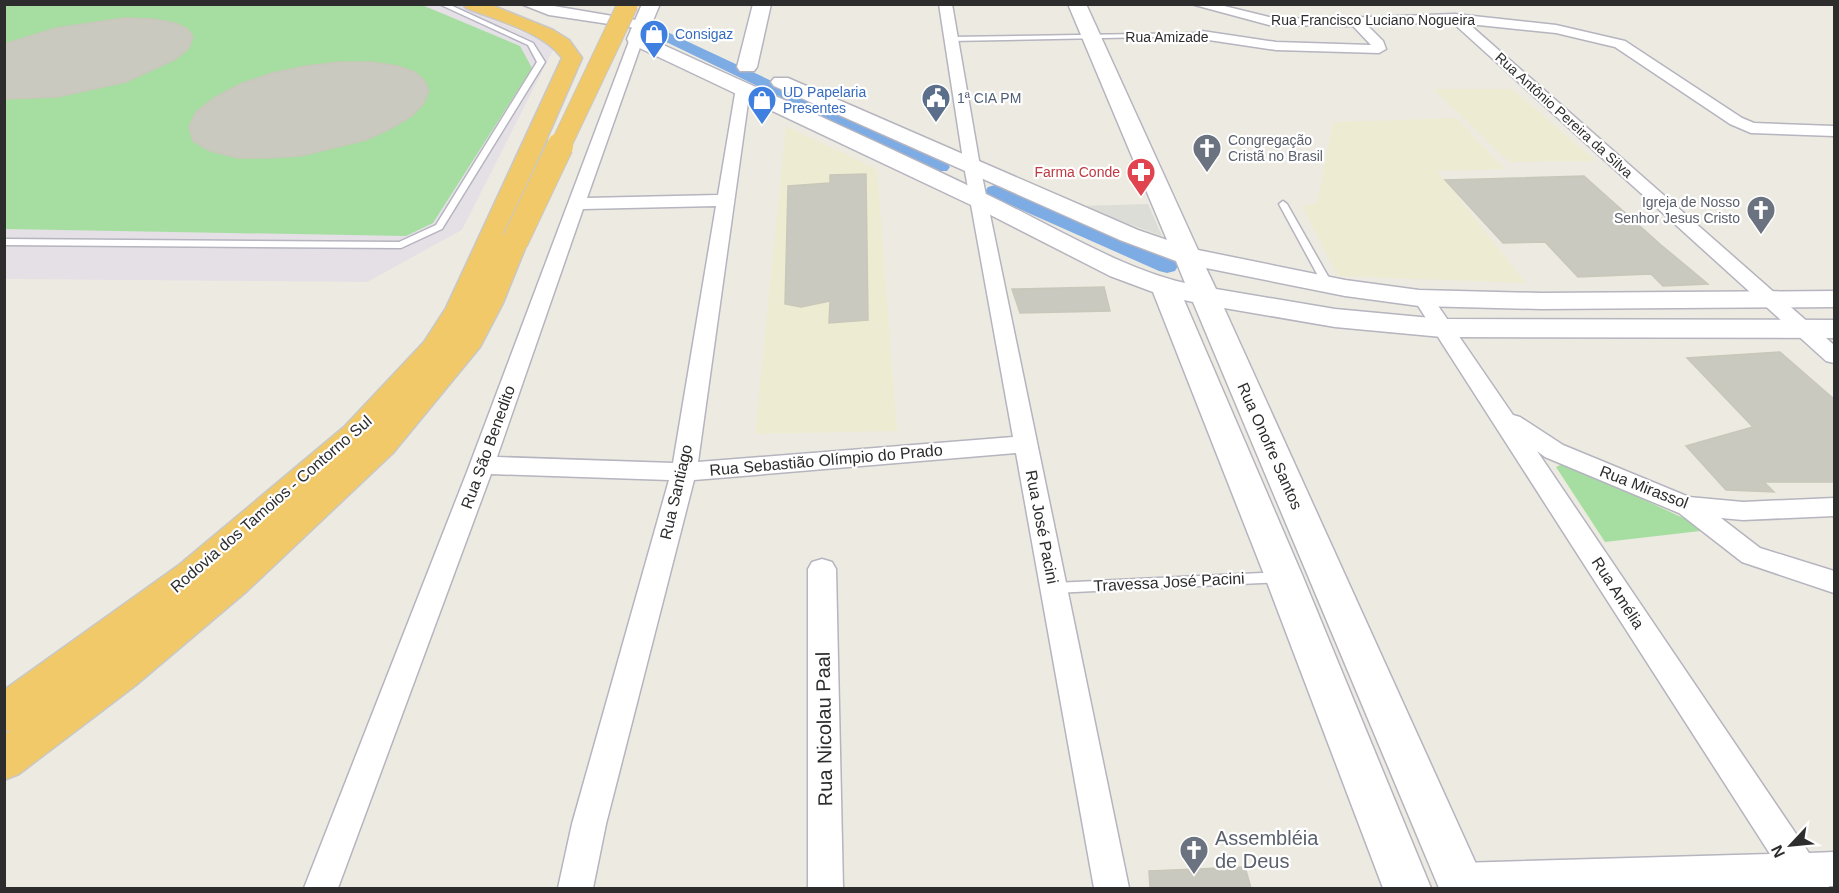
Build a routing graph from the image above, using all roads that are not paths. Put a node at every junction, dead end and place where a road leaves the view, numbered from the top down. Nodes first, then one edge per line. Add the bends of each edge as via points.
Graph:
1 (442, 4) edge
2 (472, 4) edge
3 (527, 4) edge
4 (762, 4) edge
5 (945, 4) edge
6 (1077, 4) edge
7 (1197, 4) edge
8 (1455, 18) junction
9 (640, 19) edge
10 (1355, 20) junction
11 (1202, 35) joint
12 (1092, 38) junction
13 (951, 39) junction
14 (745, 77) junction
15 (1834, 131) edge
16 (972, 166) junction
17 (725, 200) junction
18 (980, 200) junction
19 (575, 204) junction
20 (1283, 204) dead end
21 (4, 242) edge
22 (1187, 256) junction
23 (1328, 285) junction
24 (1165, 287) junction
25 (1205, 296) junction
26 (1423, 298) junction
27 (1834, 299) edge
28 (1771, 300) junction
29 (1442, 328) junction
30 (1803, 329) junction
31 (1834, 329) edge
32 (1834, 356) edge
33 (1503, 417) junction
34 (1026, 444) junction
35 (481, 465) junction
36 (684, 472) junction
37 (1686, 506) junction
38 (1834, 507) edge
39 (822, 569) dead end
40 (1284, 577) junction
41 (1834, 582) edge
42 (1054, 588) junction
43 (4, 714) edge
44 (4, 760) edge
45 (1834, 869) edge
46 (1805, 880) edge
47 (1461, 884) edge
48 (321, 888) edge
49 (576, 888) edge
50 (826, 888) edge
51 (1112, 888) edge
52 (1407, 888) edge

1 - 21 lane via 531,44 541,62 439,227 400,245
2 - 43 highway, Rodovia dos Tamoios - Contorno Sul via 546,34 562,44 572,58 460,308 435,348 356,435 192,576
3 - 9 street via 549,11
4 - 14 street, Rua Santiago
5 - 13 street, Rua José Pacini
6 - 12 street, Rua Onofre Santos
7 - 10 street, Rua Francisco Luciano Nogueira via 1269,21
8 - 10 street, Rua Francisco Luciano Nogueira
8 - 15 street, Rua Francisco Luciano Nogueira via 1556,29 1620,44 1751,128
8 - 28 street, Rua Antônio Pereira da Silva
9 - 14 street
9 - 19 street, Rua São Benedito
9 - 44 highway, Rodovia dos Tamoios - Contorno Sul, bridge via 515,241 465,347 381,445 234,581 122,672
10 - 11 street, Rua Amizade via 1379,48 1368,51 1276,46
11 - 12 lane, Rua Amizade
12 - 13 lane, Rua Amizade
12 - 22 street, Rua Onofre Santos
13 - 16 street, Rua José Pacini
14 - 16 street
14 - 17 street, Rua Santiago
14 - 18 street
16 - 18 street, Rua José Pacini
16 - 22 street
17 - 19 street
17 - 36 street, Rua Santiago
18 - 24 street via 1120,270
18 - 34 street, Rua José Pacini
19 - 35 street, Rua São Benedito
20 - 23 lane
22 - 23 street
22 - 25 street, Rua Onofre Santos
23 - 26 street
24 - 25 street
24 - 40 street
25 - 29 street via 1335,318
25 - 47 street, Rua Onofre Santos
26 - 28 street
26 - 29 street, Rua Amélia
27 - 28 street
28 - 30 street, Rua Antônio Pereira da Silva
29 - 30 street
29 - 33 street, Rua Amélia
30 - 31 street
30 - 32 street, Rua Antônio Pereira da Silva
33 - 37 street, Rua Mirassol via 1554,451
33 - 46 street, Rua Amélia
34 - 36 street, Rua Sebastião Olímpio do Prado
34 - 42 street, Rua José Pacini
35 - 36 street, Rua Sebastião Olímpio do Prado
35 - 48 street, Rua São Benedito
36 - 49 street, Rua Santiago via 589,824
37 - 38 street, Rua Mirassol via 1743,511
37 - 41 street via 1751,555
39 - 50 street, Rua Nicolau Paal
40 - 42 lane, Travessa José Pacini
40 - 52 street
42 - 51 street, Rua José Pacini
45 - 46 street
46 - 47 street

